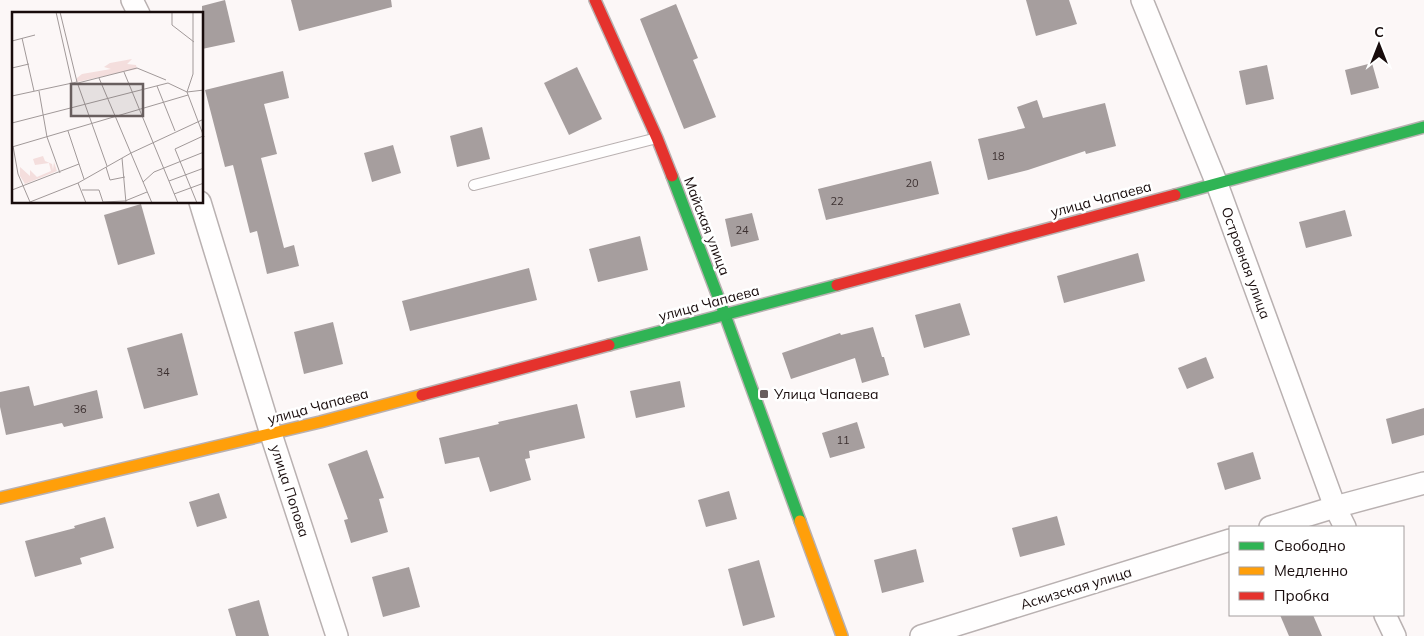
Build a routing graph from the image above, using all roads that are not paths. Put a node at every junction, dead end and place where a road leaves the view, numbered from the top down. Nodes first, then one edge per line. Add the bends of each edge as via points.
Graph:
1 (132, 0) edge
2 (595, 0) edge
3 (1142, 0) edge
4 (138, 12) edge
5 (1424, 127) edge
6 (657, 138) junction
7 (1217, 184) junction
8 (474, 185) dead end
9 (201, 204) edge
10 (725, 315) junction
11 (272, 434) junction
12 (1424, 483) edge
13 (0, 498) edge
14 (1336, 507) junction
15 (1273, 526) edge
16 (1345, 526) edge
17 (1229, 540) edge
18 (1385, 616) edge
19 (337, 636) edge
20 (842, 636) edge
21 (921, 636) edge
22 (1394, 636) edge

1 - 4 street
2 - 6 street, Майская улица
3 - 7 street, Островная улица
5 - 7 street, улица Чапаева
6 - 8 lane
6 - 10 street, Майская улица
7 - 10 street, улица Чапаева
7 - 14 street, Островная улица
9 - 11 street, улица Попова
10 - 11 street, улица Чапаева
10 - 20 street, Майская улица
11 - 13 street, улица Чапаева
11 - 19 street, улица Попова
12 - 14 street
14 - 15 street
14 - 16 street, Островная улица
17 - 21 street, Аскизская улица
18 - 22 street

